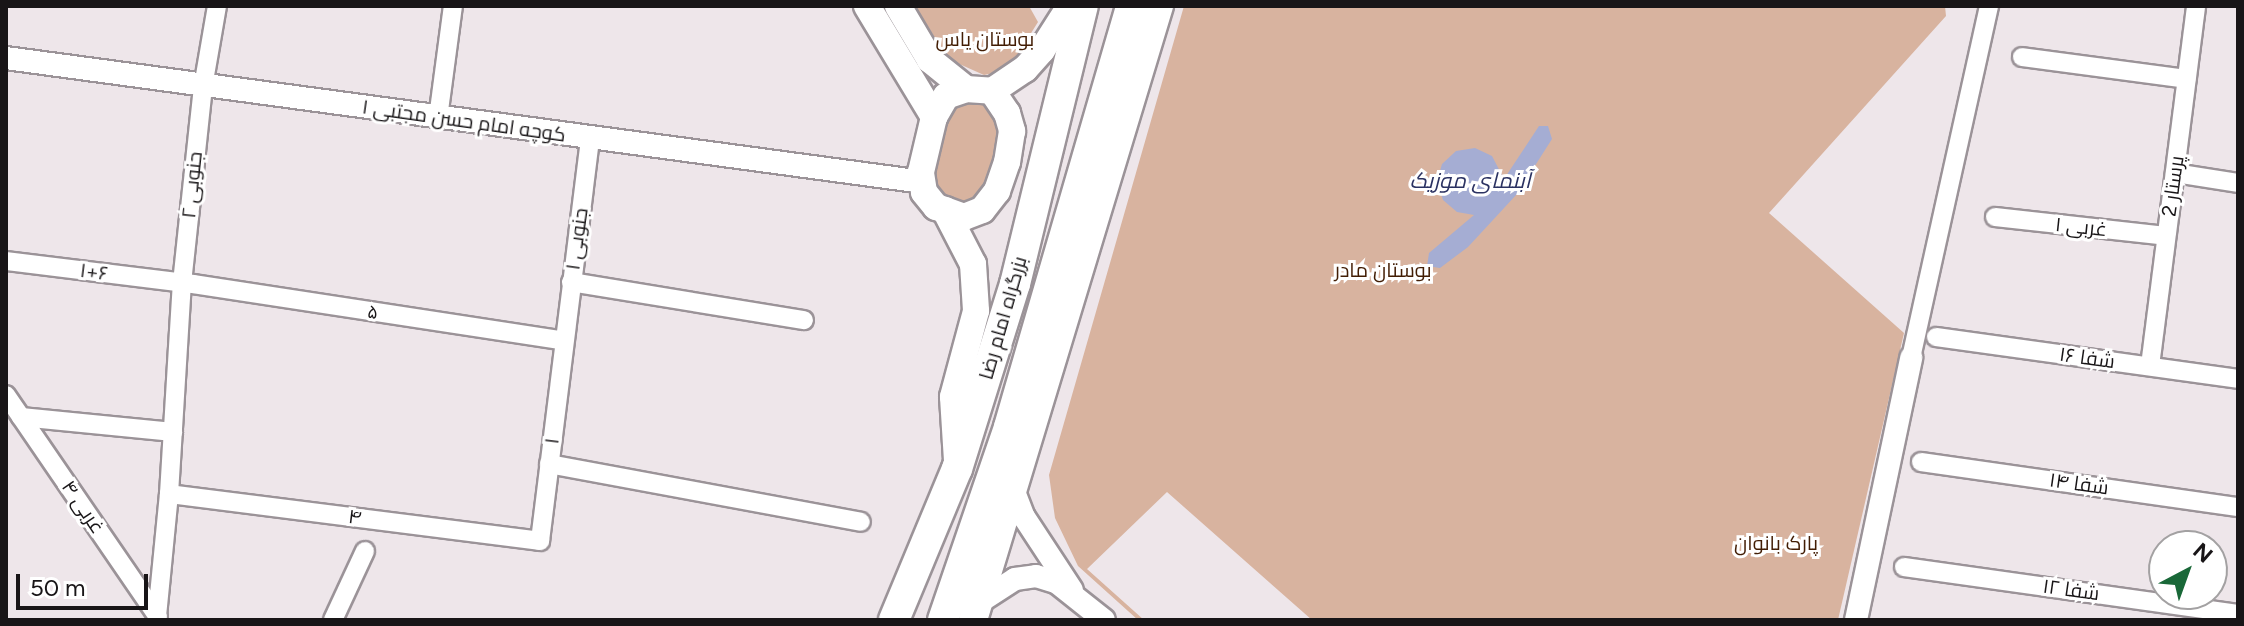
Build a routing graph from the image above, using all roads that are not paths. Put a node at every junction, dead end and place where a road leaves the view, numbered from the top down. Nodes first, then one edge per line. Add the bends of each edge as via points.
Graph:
1 (217, 6) edge
2 (453, 6) edge
3 (867, 6) edge
4 (898, 6) edge
5 (1070, 6) edge
6 (1083, 6) edge
7 (1131, 6) edge
8 (1159, 6) edge
9 (1989, 6) edge
10 (2196, 6) edge
11 (2022, 57) dead end
12 (6, 58) edge
13 (930, 60) junction
14 (909, 75) junction
15 (2187, 79) junction
16 (203, 87) junction
17 (979, 90) junction
18 (934, 117) junction
19 (438, 118) junction
20 (590, 138) junction
21 (2175, 173) junction
22 (923, 182) junction
23 (2238, 183) edge
24 (945, 210) junction
25 (1995, 217) dead end
26 (2166, 236) junction
27 (6, 261) edge
28 (571, 282) junction
29 (182, 283) junction
30 (804, 320) dead end
31 (1936, 337) dead end
32 (564, 341) junction
33 (1911, 358) joint
34 (2150, 366) junction
35 (2238, 379) edge
36 (6, 395) edge
37 (21, 417) junction
38 (1009, 427) junction
39 (173, 432) junction
40 (1921, 462) dead end
41 (549, 464) junction
42 (957, 469) junction
43 (1013, 489) junction
44 (169, 494) junction
45 (2238, 507) edge
46 (861, 522) dead end
47 (540, 541) joint
48 (365, 551) dead end
49 (1904, 567) dead end
50 (1075, 594) junction
51 (977, 611) edge
52 (2238, 614) edge
53 (158, 618) edge
54 (333, 620) edge
55 (894, 620) edge
56 (943, 620) edge
57 (1104, 620) edge
58 (1856, 620) edge

1 - 16 street, ۲ جنوبی
2 - 19 street
3 - 14 main road
4 - 13 main road
5 - 17 main road via 1025,69
6 - 42 highway, بزرگراه امام رضا via 1015,284
7 - 38 highway, بزرگراه امام رضا
8 - 43 main road
9 - 33 street
10 - 15 street, پرستار 2
11 - 15 street
12 - 16 street, کوچه امام حسن مجتبی ۱
13 - 14 main road via 942,78 937,92 926,92
13 - 17 main road
14 - 18 main road
15 - 21 street, پرستار 2
16 - 19 street, کوچه امام حسن مجتبی ۱
16 - 29 street, ۲ جنوبی
17 - 18 main road via 946,96
17 - 24 main road via 1007,113 1012,131 1007,162 997,191 982,210 964,217
18 - 22 main road
19 - 20 street, کوچه امام حسن مجتبی ۱
20 - 22 street, کوچه امام حسن مجتبی ۱
20 - 28 street, ۱ جنوبی
21 - 23 street
21 - 26 street, پرستار 2
22 - 24 main road via 924,192
24 - 42 main road via 973,264 976,311 953,397
25 - 26 street, ۱ غربی
26 - 34 street, پرستار 2
27 - 29 street, ۱+۶
28 - 30 street
28 - 32 street, ۱ جنوبی
29 - 32 street, ۵
29 - 39 street, ۲ جنوبی
31 - 34 street, شفا ۱۶
32 - 41 street, ۱‍
33 - 58 street
34 - 35 street, شفا ۱۶
36 - 37 street, ۴ غربی
37 - 39 street
37 - 53 street, ۴ غربی
38 - 43 main road
38 - 56 highway, بزرگراه امام رضا
39 - 44 street, ۲ جنوبی
40 - 45 street, شفا ۱۴
41 - 46 street
41 - 47 street, ۱‍
42 - 55 highway, بزرگراه امام رضا
43 - 50 street via 1024,517
43 - 51 main road
44 - 47 street, ۴
44 - 53 street, ۲ جنوبی
48 - 54 street
49 - 52 street, شفا ۱۲
50 - 51 street via 1036,576 1015,579
50 - 57 street

